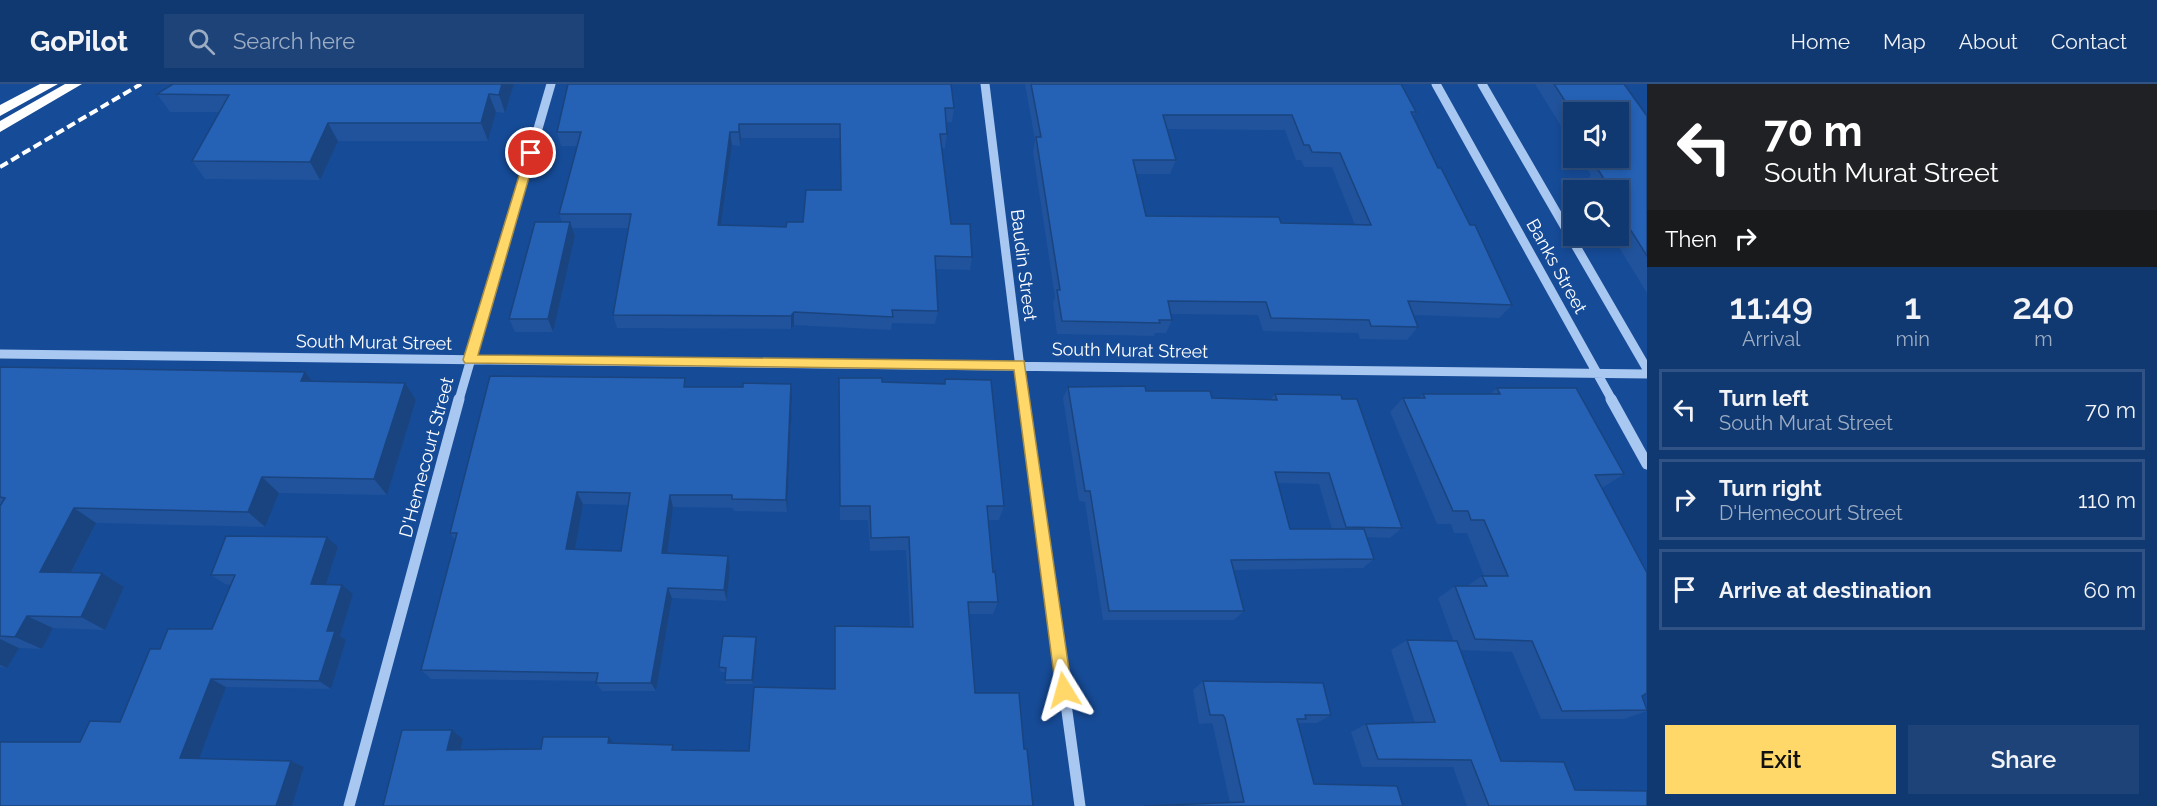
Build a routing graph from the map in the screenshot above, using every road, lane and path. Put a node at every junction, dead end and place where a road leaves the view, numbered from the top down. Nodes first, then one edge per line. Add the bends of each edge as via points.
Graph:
1 (51, 84) edge
2 (75, 84) edge
3 (551, 84) edge
4 (985, 84) edge
5 (1436, 84) edge
6 (1482, 84) edge
7 (0, 111) edge
8 (0, 127) edge
9 (0, 354) edge
10 (470, 360) junction
11 (1019, 365) junction
12 (1647, 371) edge
13 (1598, 373) junction
14 (1647, 464) edge
15 (349, 806) edge
16 (1080, 806) edge

1 - 7 highway
2 - 8 highway
3 - 10 street, D'Hemecourt Street
4 - 11 street, Baudin Street
5 - 13 street, Banks Street
6 - 12 street, Banks Street
9 - 10 street, South Murat Street
10 - 11 street, South Murat Street
10 - 15 street, D'Hemecourt Street
11 - 13 street, South Murat Street
11 - 16 street, Baudin Street
12 - 13 street, South Murat Street
13 - 14 street, Banks Street

